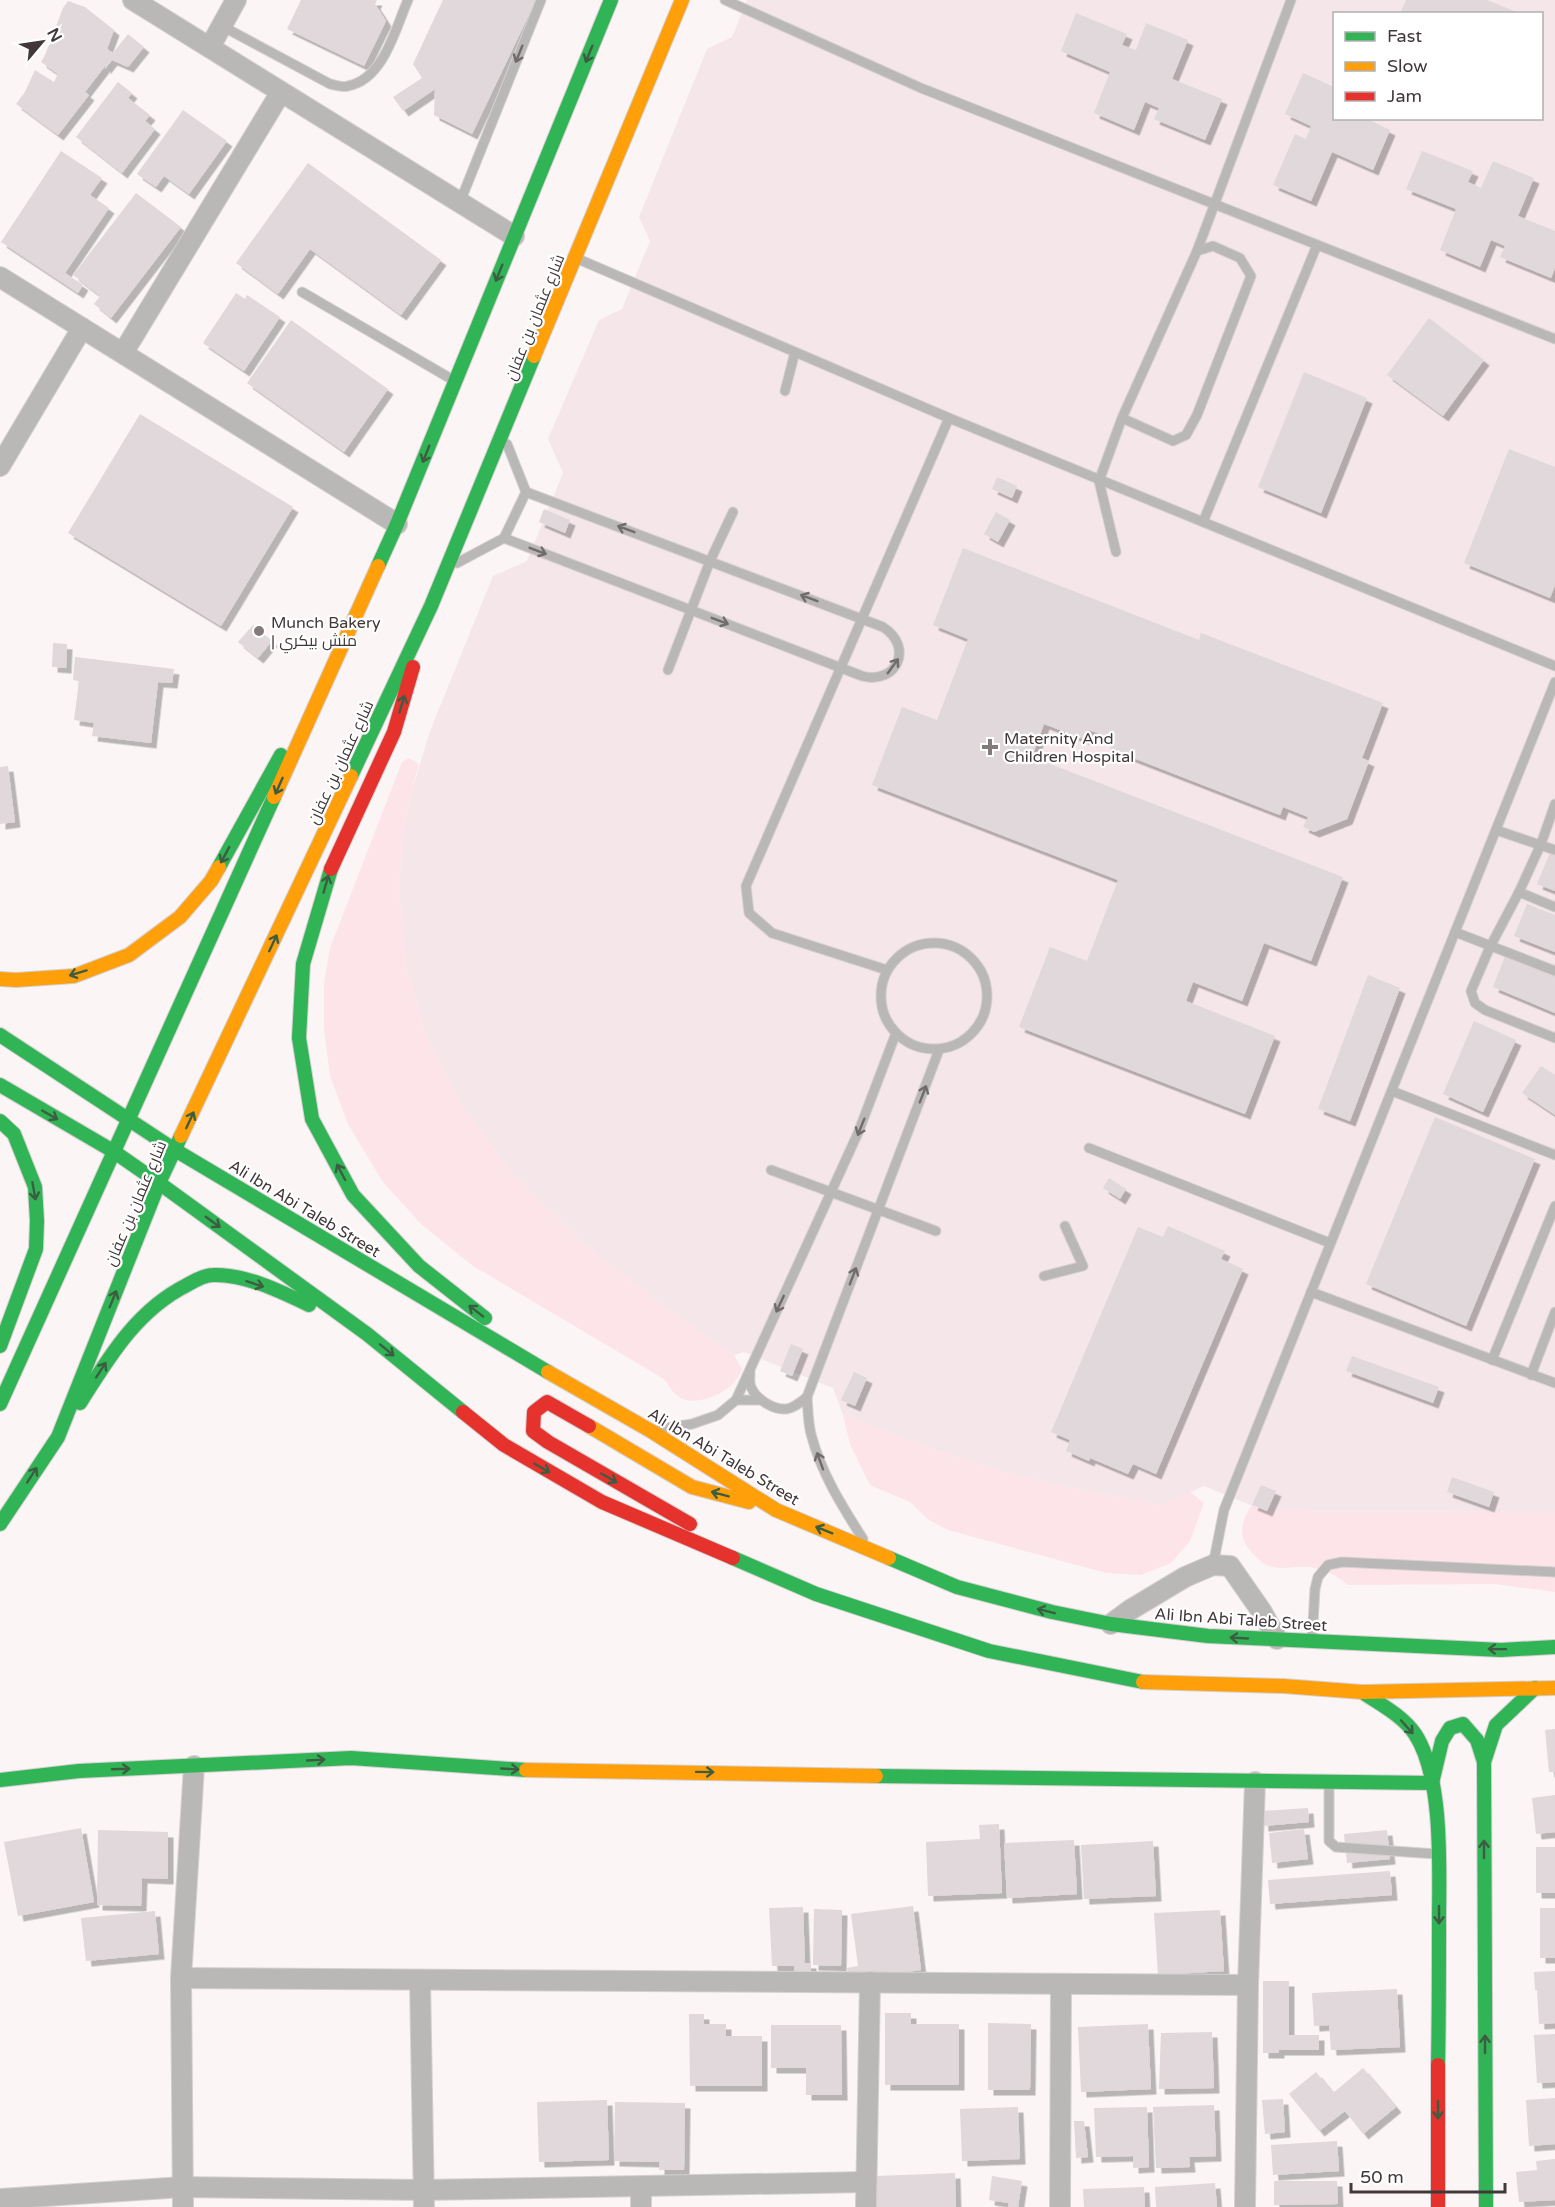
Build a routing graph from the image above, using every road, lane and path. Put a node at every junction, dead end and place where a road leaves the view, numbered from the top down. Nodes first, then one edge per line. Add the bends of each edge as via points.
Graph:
1 (133, 0) edge
2 (236, 0) edge
3 (408, 0) edge
4 (541, 0) edge
5 (611, 0) edge
6 (682, 0) edge
7 (725, 0) edge
8 (1291, 0) edge
9 (220, 25) junction
10 (210, 46) junction
11 (281, 92) junction
12 (460, 202) junction
13 (1215, 204) junction
14 (514, 236) junction
15 (1317, 245) junction
16 (1197, 251) junction
17 (576, 259) junction
18 (0, 277) edge
19 (302, 292) dead end
20 (82, 328) junction
21 (1555, 339) edge
22 (795, 352) junction
23 (123, 353) junction
24 (455, 381) junction
25 (785, 391) dead end
26 (949, 418) junction
27 (1122, 418) junction
28 (503, 435) junction
29 (0, 466) edge
30 (1099, 481) junction
31 (526, 492) junction
32 (733, 512) dead end
33 (1203, 522) junction
34 (398, 524) junction
35 (504, 538) junction
36 (1116, 552) dead end
37 (710, 561) junction
38 (447, 568) junction
39 (431, 606) junction
40 (692, 610) junction
41 (863, 618) junction
42 (1555, 666) edge
43 (842, 668) junction
44 (668, 670) dead end
45 (1555, 682) edge
46 (1555, 804) edge
47 (1496, 830) junction
48 (1541, 844) junction
49 (1555, 850) edge
50 (1519, 892) junction
51 (1555, 907) edge
52 (1455, 932) junction
53 (1490, 947) junction
54 (887, 970) junction
55 (1555, 971) edge
56 (0, 979) edge
57 (896, 1033) junction
58 (0, 1035) edge
59 (1555, 1038) edge
60 (939, 1050) junction
61 (0, 1085) edge
62 (1392, 1090) junction
63 (127, 1120) junction
64 (0, 1121) edge
65 (1089, 1148) dead end
66 (175, 1150) junction
67 (113, 1151) junction
68 (1555, 1155) edge
69 (771, 1170) dead end
70 (159, 1183) junction
71 (831, 1193) junction
72 (1555, 1206) edge
73 (878, 1211) junction
74 (1065, 1226) dead end
75 (936, 1231) dead end
76 (1330, 1243) junction
77 (1044, 1275) dead end
78 (1311, 1292) junction
79 (1555, 1312) edge
80 (367, 1334) junction
81 (0, 1346) edge
82 (1492, 1360) junction
83 (750, 1370) junction
84 (1531, 1375) junction
85 (1555, 1383) edge
86 (571, 1386) junction
87 (807, 1397) junction
88 (736, 1400) junction
89 (760, 1400) junction
90 (0, 1404) edge
91 (651, 1431) junction
92 (58, 1437) junction
93 (776, 1510) junction
94 (0, 1524) edge
95 (869, 1548) junction
96 (1213, 1565) junction
97 (1555, 1572) edge
98 (816, 1594) junction
99 (1111, 1624) junction
100 (1277, 1640) junction
101 (1312, 1641) junction
102 (1555, 1647) edge
103 (1535, 1688) junction
104 (1555, 1688) edge
105 (1362, 1692) junction
106 (1484, 1762) junction
107 (194, 1766) junction
108 (0, 1768) edge
109 (79, 1771) junction
110 (0, 1780) edge
111 (1255, 1782) junction
112 (1329, 1782) junction
113 (1432, 1783) junction
114 (1439, 1855) junction
115 (181, 1978) junction
116 (420, 1980) junction
117 (870, 1982) junction
118 (1061, 1984) junction
119 (1248, 1985) junction
120 (866, 2182) junction
121 (641, 2186) junction
122 (183, 2187) junction
123 (424, 2198) edge
124 (0, 2199) edge
125 (183, 2207) edge
126 (641, 2207) edge
127 (866, 2207) edge
128 (1060, 2207) edge
129 (1245, 2207) edge
130 (1438, 2207) edge
131 (1486, 2207) edge

1 - 10 street
2 - 9 street
3 - 9 lane via 375,70 346,87 330,84
4 -> 12 lane
5 -> 14 street
6 - 17 street, شارع عثمان بن عفان
7 - 13 lane via 921,88
8 - 13 lane
9 - 10 street
10 - 11 street
11 - 12 street
11 - 23 street
12 - 14 street
13 - 15 lane
13 - 16 lane
14 -> 24 street
15 - 21 lane
15 - 33 lane
16 - 27 lane
16 - 27 lane via 1213,246 1240,258 1251,276 1197,415 1186,435 1173,441
17 - 22 lane
17 - 28 street, شارع عثمان بن عفان
18 - 20 street
19 - 24 lane
20 - 23 street
20 - 29 street
22 - 25 lane
22 - 26 lane
23 - 34 street
24 -> 34 street
26 - 30 lane
26 - 41 lane
27 - 30 lane
28 - 31 lane
28 - 38 street, شارع عثمان بن عفان
30 - 33 lane
30 - 36 lane
31 - 35 lane
37 -> 31 lane
32 - 37 lane
33 - 42 lane
34 -> 56 street via 322,684 204,890 180,917 129,955 74,976
34 -> 63 street
35 - 38 lane
35 -> 40 lane
37 - 40 lane
41 -> 37 lane
38 - 39 street, شارع عثمان بن عفان
66 -> 39 street, شارع عثمان بن عفان
86 -> 39 street via 419,1266 353,1195 312,1119 299,1038 303,964 330,871 394,732
40 -> 43 lane
40 - 44 lane
41 - 43 lane
43 -> 41 lane via 871,679 880,678 895,667 899,658 897,640 891,632
43 - 54 lane via 746,886 749,913 772,933
45 - 47 lane
46 - 48 lane
47 - 48 lane
47 - 52 lane
48 - 49 lane
48 - 50 lane
50 - 51 lane
50 - 53 lane
52 - 53 lane
52 - 62 lane
53 - 55 lane
53 - 59 lane via 1471,991 1475,1003
54 - 57 lane via 880,995 883,1015
54 - 60 lane via 893,960 912,946 934,942 956,947 970,956 981,972 987,991 986,1011 969,1037
57 - 60 lane via 902,1040
57 -> 71 lane
58 - 63 street, Ali Ibn Abi Taleb Street
73 -> 60 lane
61 -> 67 street
62 - 68 lane
62 - 76 lane
63 - 66 street, Ali Ibn Abi Taleb Street
63 - 67 street
64 -> 81 street via 14,1134 35,1187 37,1221 36,1249
65 - 76 lane
66 - 70 street, شارع عثمان بن عفان
66 - 86 street, Ali Ibn Abi Taleb Street
67 - 70 street
67 - 90 street
69 - 71 lane
70 -> 80 street
92 -> 70 street, شارع عثمان بن عفان
71 - 73 lane
71 -> 83 lane
72 - 82 lane
73 - 75 lane
87 -> 73 lane
74 - 77 lane via 1083,1266
76 - 78 lane
78 - 82 lane
78 - 96 lane via 1224,1510
79 - 84 lane
92 -> 80 street via 125,1334 171,1292 210,1275 244,1280 293,1296
80 -> 98 street via 523,1457 602,1502
82 - 84 lane
83 - 88 lane
83 - 89 lane via 751,1386
84 - 85 lane
86 - 91 street, Ali Ibn Abi Taleb Street
87 - 89 lane via 787,1409 774,1408
95 -> 87 lane via 825,1475 810,1433
88 - 89 lane
88 - 91 lane via 718,1415
91 - 93 street, Ali Ibn Abi Taleb Street
94 -> 92 street, شارع عثمان بن عفان
95 -> 93 street, Ali Ibn Abi Taleb Street
93 -> 98 street via 692,1487 547,1402 534,1412 533,1431 548,1443
99 -> 95 street, Ali Ibn Abi Taleb Street via 957,1587
96 - 99 street via 1185,1577
96 - 100 street via 1230,1566
97 - 101 lane via 1328,1564 1318,1577 1315,1590
98 - 105 street via 989,1651 1136,1682
100 -> 99 street, Ali Ibn Abi Taleb Street
100 - 101 street, Ali Ibn Abi Taleb Street
102 -> 101 street, Ali Ibn Abi Taleb Street via 1501,1650
103 - 104 street
103 - 105 street
103 - 106 street via 1496,1725
105 -> 113 street via 1408,1726 1424,1751
106 - 113 street via 1477,1740 1463,1724 1450,1728 1442,1742
131 -> 106 street
109 -> 107 street
107 -> 111 street via 351,1758 514,1770
107 - 115 street
108 - 109 street
109 - 110 street
111 - 112 street
111 - 119 street
112 - 113 street
112 - 114 lane via 1328,1832 1329,1841 1336,1847
113 - 114 street
114 -> 130 street
115 - 116 street
115 - 122 street
116 - 117 street
116 - 123 street
117 - 118 street
117 - 120 street
118 - 119 street
118 - 128 street
119 - 129 street
120 - 121 street
120 - 127 street
121 - 123 street
121 - 126 street
122 - 123 street
122 - 124 street
122 - 125 street

